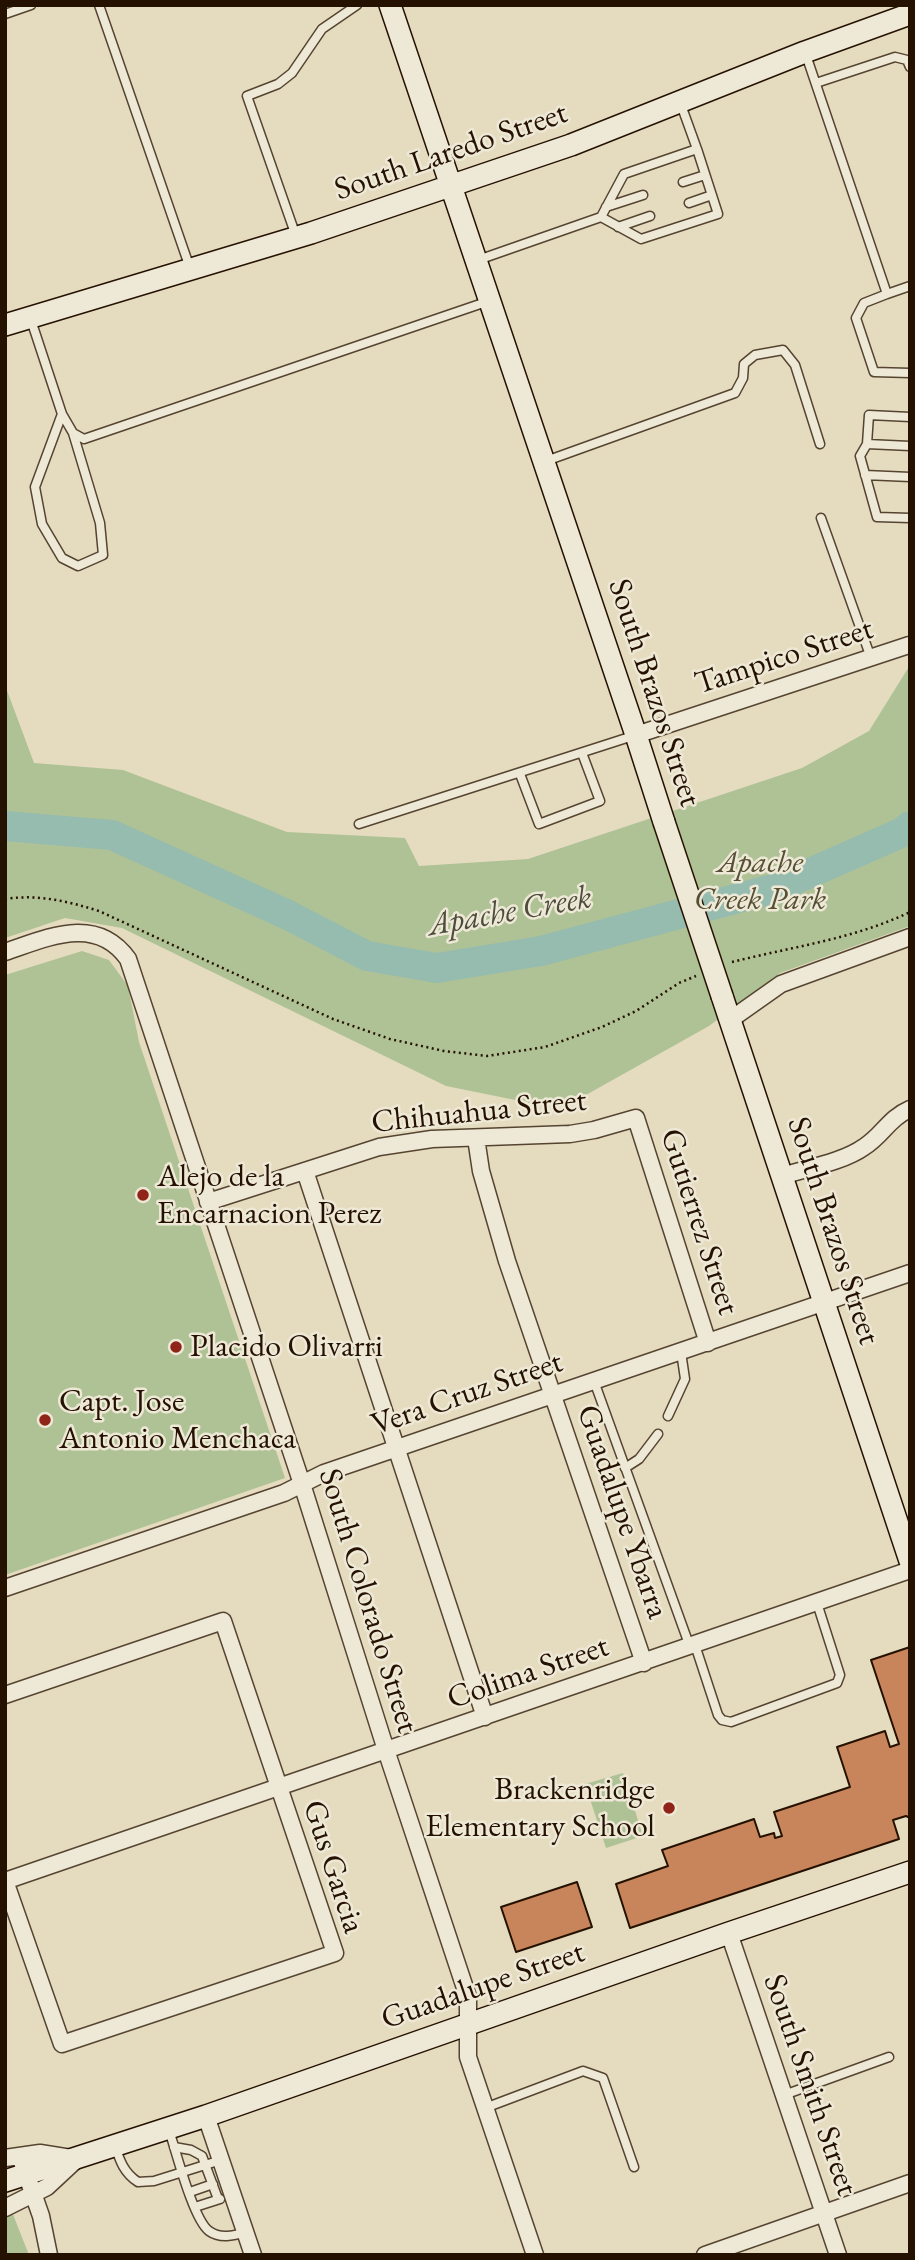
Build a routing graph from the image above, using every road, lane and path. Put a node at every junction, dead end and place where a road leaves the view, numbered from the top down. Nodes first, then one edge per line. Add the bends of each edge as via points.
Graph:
1 (31, 5) edge
2 (99, 5) edge
3 (357, 5) edge
4 (390, 5) edge
5 (5, 14) edge
6 (910, 14) edge
7 (805, 52) junction
8 (910, 67) edge
9 (817, 83) junction
10 (680, 102) junction
11 (697, 149) junction
12 (705, 174) junction
13 (683, 182) dead end
14 (450, 186) junction
15 (643, 195) dead end
16 (712, 195) junction
17 (689, 203) dead end
18 (606, 207) junction
19 (650, 216) dead end
20 (601, 217) junction
21 (618, 226) junction
22 (297, 237) junction
23 (475, 261) junction
24 (190, 268) junction
25 (910, 286) edge
26 (887, 294) junction
27 (489, 301) junction
28 (30, 317) junction
29 (7, 321) edge
30 (910, 373) edge
31 (62, 414) junction
32 (910, 417) edge
33 (73, 433) junction
34 (820, 444) dead end
35 (866, 444) junction
36 (910, 446) edge
37 (543, 462) junction
38 (865, 475) junction
39 (910, 477) edge
40 (821, 518) dead end
41 (910, 518) edge
42 (909, 645) edge
43 (871, 658) junction
44 (636, 735) junction
45 (582, 752) junction
46 (520, 774) junction
47 (359, 824) dead end
48 (5, 899) edge
49 (910, 912) edge
50 (910, 937) edge
51 (5, 952) edge
52 (723, 964) dead end
53 (701, 974) dead end
54 (730, 1020) junction
55 (910, 1109) edge
56 (636, 1118) joint
57 (476, 1138) junction
58 (305, 1171) junction
59 (782, 1176) junction
60 (208, 1202) junction
61 (910, 1273) edge
62 (824, 1302) junction
63 (708, 1343) junction
64 (681, 1352) junction
65 (594, 1381) junction
66 (552, 1395) junction
67 (668, 1416) dead end
68 (658, 1434) dead end
69 (398, 1447) junction
70 (625, 1468) junction
71 (302, 1484) junction
72 (910, 1561) edge
73 (910, 1570) edge
74 (5, 1588) edge
75 (817, 1603) junction
76 (692, 1646) junction
77 (644, 1663) junction
78 (5, 1695) edge
79 (485, 1717) junction
80 (386, 1750) junction
81 (279, 1788) junction
82 (910, 1872) edge
83 (5, 1881) edge
84 (729, 1933) junction
85 (468, 2025) junction
86 (889, 2057) dead end
87 (784, 2095) junction
88 (485, 2108) junction
89 (206, 2116) junction
90 (171, 2138) junction
91 (115, 2146) junction
92 (214, 2163) junction
93 (634, 2167) dead end
94 (183, 2173) junction
95 (17, 2174) edge
96 (910, 2183) edge
97 (213, 2184) junction
98 (190, 2192) junction
99 (225, 2197) junction
100 (195, 2207) junction
101 (5, 2208) edge
102 (824, 2213) junction
103 (246, 2232) junction
104 (49, 2255) edge
105 (253, 2255) edge
106 (535, 2255) edge
107 (705, 2255) edge
108 (838, 2255) edge

1 - 5 lane
2 - 24 lane
3 - 22 lane via 322,29 292,74 247,96
4 - 14 main road, South Brazos Street
6 - 7 main road, South Laredo Street
7 - 9 lane
7 - 10 main road, South Laredo Street
8 - 9 lane via 907,60 895,57
9 - 26 lane
10 - 11 lane
10 - 14 main road, South Laredo Street
11 - 12 lane
11 - 18 lane via 624,174
12 - 13 lane
12 - 16 lane
14 - 22 main road, South Laredo Street
14 - 23 main road, South Brazos Street
15 - 18 lane
16 - 17 lane
16 - 21 lane via 718,214 641,239
18 - 20 lane
19 - 21 lane
20 - 21 lane
20 - 23 lane
22 - 24 main road, South Laredo Street
23 - 27 main road, South Brazos Street
24 - 28 main road, South Laredo Street
25 - 26 lane
26 - 30 lane via 864,303 856,318 874,372
27 - 33 lane via 84,439
27 - 37 main road, South Brazos Street
28 - 29 main road, South Laredo Street
28 - 31 lane
31 - 33 lane
31 - 33 lane via 35,487 42,524 62,558 78,566 103,555 100,523
32 - 35 lane via 869,415
34 - 37 lane via 794,365 783,350 755,355 744,364 735,393
35 - 36 lane
35 - 38 lane via 860,456
37 - 44 main road, South Brazos Street
38 - 39 lane
38 - 41 lane via 877,517
40 - 43 lane
42 - 43 street, Tampico Street
43 - 44 street, Tampico Street
44 - 45 lane
44 - 54 main road, South Brazos Street, bridge
45 - 46 lane
45 - 46 lane via 600,801 539,824
46 - 47 lane
48 - 53 path via 62,900 99,911 333,1019 390,1039 487,1056 545,1047 601,1027
49 - 52 path via 855,933
50 - 54 street via 781,984
51 - 60 street, South Colorado Street via 66,933 85,932 119,946 128,959
54 - 59 main road, South Brazos Street
55 - 59 street via 854,1154
56 - 57 street, Chihuahua Street via 570,1134
56 - 63 street, Gutierrez Street
57 - 58 street, Chihuahua Street via 379,1147
57 - 66 street, Guadalupe Ybarra via 507,1261
58 - 60 street, Chihuahua Street
58 - 69 street
59 - 62 main road, South Brazos Street
60 - 71 street, South Colorado Street
61 - 62 street, Vera Cruz Street
62 - 63 street, Vera Cruz Street
62 - 72 main road, South Brazos Street
63 - 64 street, Vera Cruz Street
64 - 65 street, Vera Cruz Street
64 - 67 lane via 685,1379
65 - 66 street, Vera Cruz Street
65 - 70 lane
66 - 69 street, Vera Cruz Street
66 - 77 street, Guadalupe Ybarra
68 - 70 lane via 639,1459
69 - 71 street, Vera Cruz Street
69 - 79 street
70 - 76 lane
71 - 74 street, Vera Cruz Street
71 - 80 street, South Colorado Street
73 - 75 street, Colima Street
75 - 76 street, Colima Street
75 - 76 lane via 840,1675 837,1683 731,1722 718,1715
76 - 77 street, Colima Street
77 - 79 street, Colima Street
78 - 81 street, Gus Garcia via 223,1621
79 - 80 street, Colima Street
80 - 81 street, Colima Street
80 - 85 street, South Colorado Street via 468,1997
81 - 83 street, Colima Street
81 - 83 street, Gus Garcia via 335,1953 62,2044
82 - 84 main road, Guadalupe Street
84 - 85 main road, Guadalupe Street
84 - 87 street, South Smith Street
85 - 88 street, South Colorado Street via 468,2057
85 - 89 main road, Guadalupe Street
86 - 87 lane
87 - 102 street, South Smith Street
88 - 93 lane via 583,2071 603,2078
88 - 106 street, South Colorado Street
89 - 90 main road, Guadalupe Street
89 - 92 street
90 - 91 main road, Guadalupe Street
90 - 92 lane
90 - 94 lane
91 - 94 lane via 121,2164 138,2182
91 - 95 main road, Guadalupe Street
92 - 94 lane
92 - 97 lane
92 - 99 street
94 - 98 lane
95 - 101 street, Guadalupe Street
95 - 104 street via 41,2216
96 - 102 street
97 - 98 lane
97 - 99 lane
98 - 100 lane
99 - 100 lane
99 - 103 street
100 - 103 lane via 207,2230 232,2236
102 - 107 street
102 - 108 street, South Smith Street
103 - 105 street

